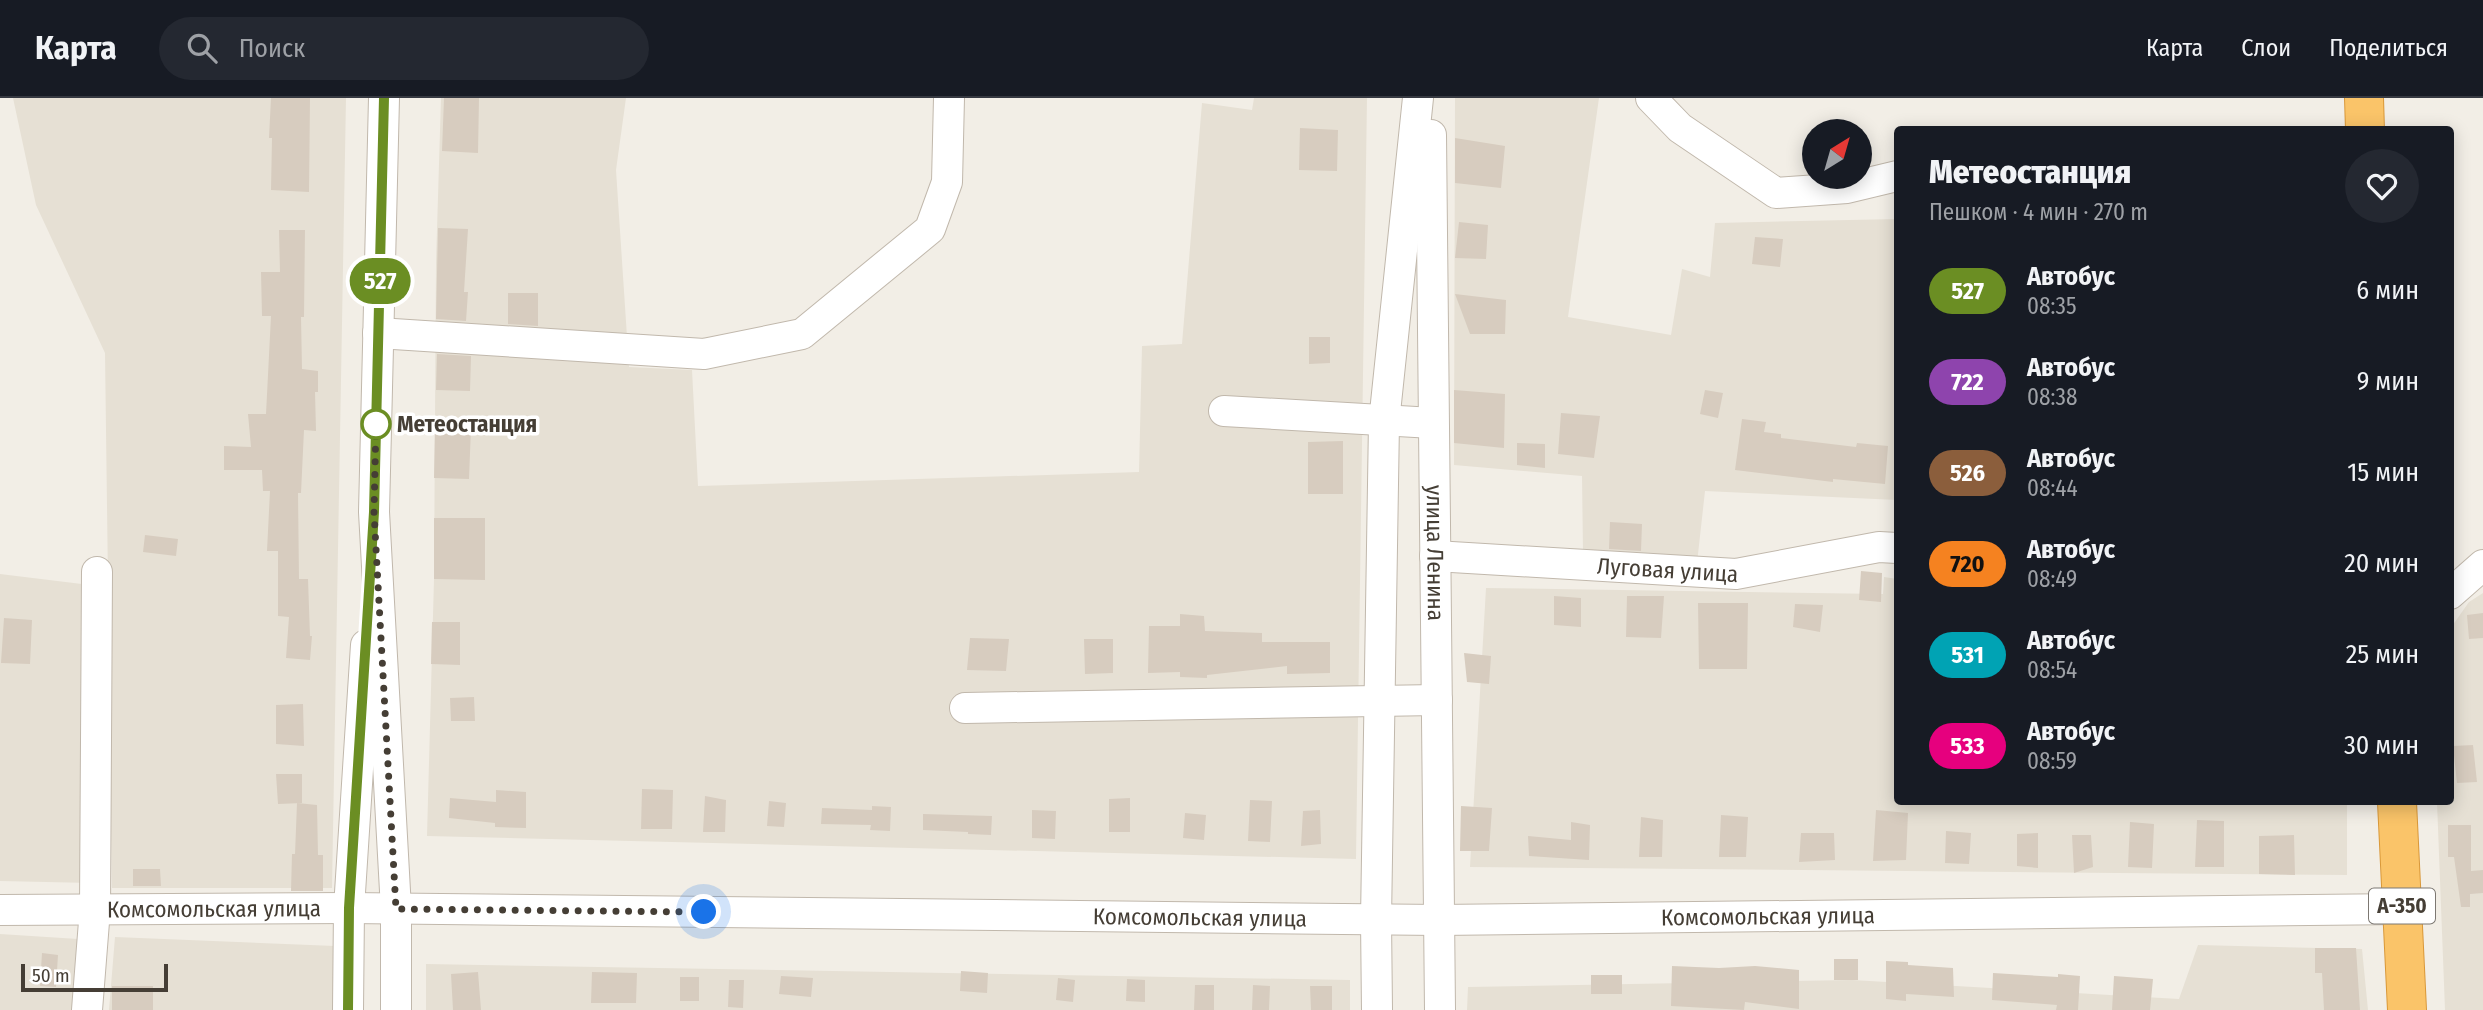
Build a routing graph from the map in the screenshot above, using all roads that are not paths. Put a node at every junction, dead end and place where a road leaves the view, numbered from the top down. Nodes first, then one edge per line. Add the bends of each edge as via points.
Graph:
1 (384, 98) edge
2 (949, 98) edge
3 (1418, 98) edge
4 (1430, 98) edge
5 (1651, 98) edge
6 (2364, 98) edge
7 (2365, 126) edge
8 (1894, 177) edge
9 (378, 333) junction
10 (1224, 411) dead end
11 (1384, 422) junction
12 (1433, 423) junction
13 (374, 512) junction
14 (1894, 548) edge
15 (1435, 556) junction
16 (2483, 565) edge
17 (97, 572) dead end
18 (2454, 590) edge
19 (1437, 700) junction
20 (1380, 701) junction
21 (965, 708) dead end
22 (2397, 805) edge
23 (349, 908) junction
24 (95, 909) junction
25 (396, 909) junction
26 (2403, 909) junction
27 (0, 910) edge
28 (1376, 920) junction
29 (1439, 920) junction
30 (87, 1010) edge
31 (348, 1010) edge
32 (396, 1010) edge
33 (1377, 1010) edge
34 (1440, 1010) edge
35 (2407, 1010) edge

1 - 9 street
2 - 9 street via 947,182 930,229 802,334 704,354
3 - 11 street
4 - 12 street, улица Ленина
5 - 8 street via 1680,128 1776,193 1847,188
6 - 7 highway
9 - 13 street
10 - 11 street
11 - 12 street
11 - 20 street
12 - 15 street, улица Ленина
13 - 23 street
13 - 25 street
14 - 15 street, Луговая улица via 1736,574
15 - 19 street, улица Ленина
16 - 18 street
17 - 24 street
19 - 20 street
19 - 29 street, улица Ленина
20 - 21 street
20 - 28 street
22 - 26 highway, А-350
23 - 24 street, Комсомольская улица
23 - 25 street, Комсомольская улица
23 - 31 street
24 - 27 street, Комсомольская улица
24 - 30 street
25 - 28 street, Комсомольская улица
25 - 32 street
26 - 29 street, Комсомольская улица
26 - 35 highway, А-350
28 - 29 street, Комсомольская улица
28 - 33 street
29 - 34 street, улица Ленина

